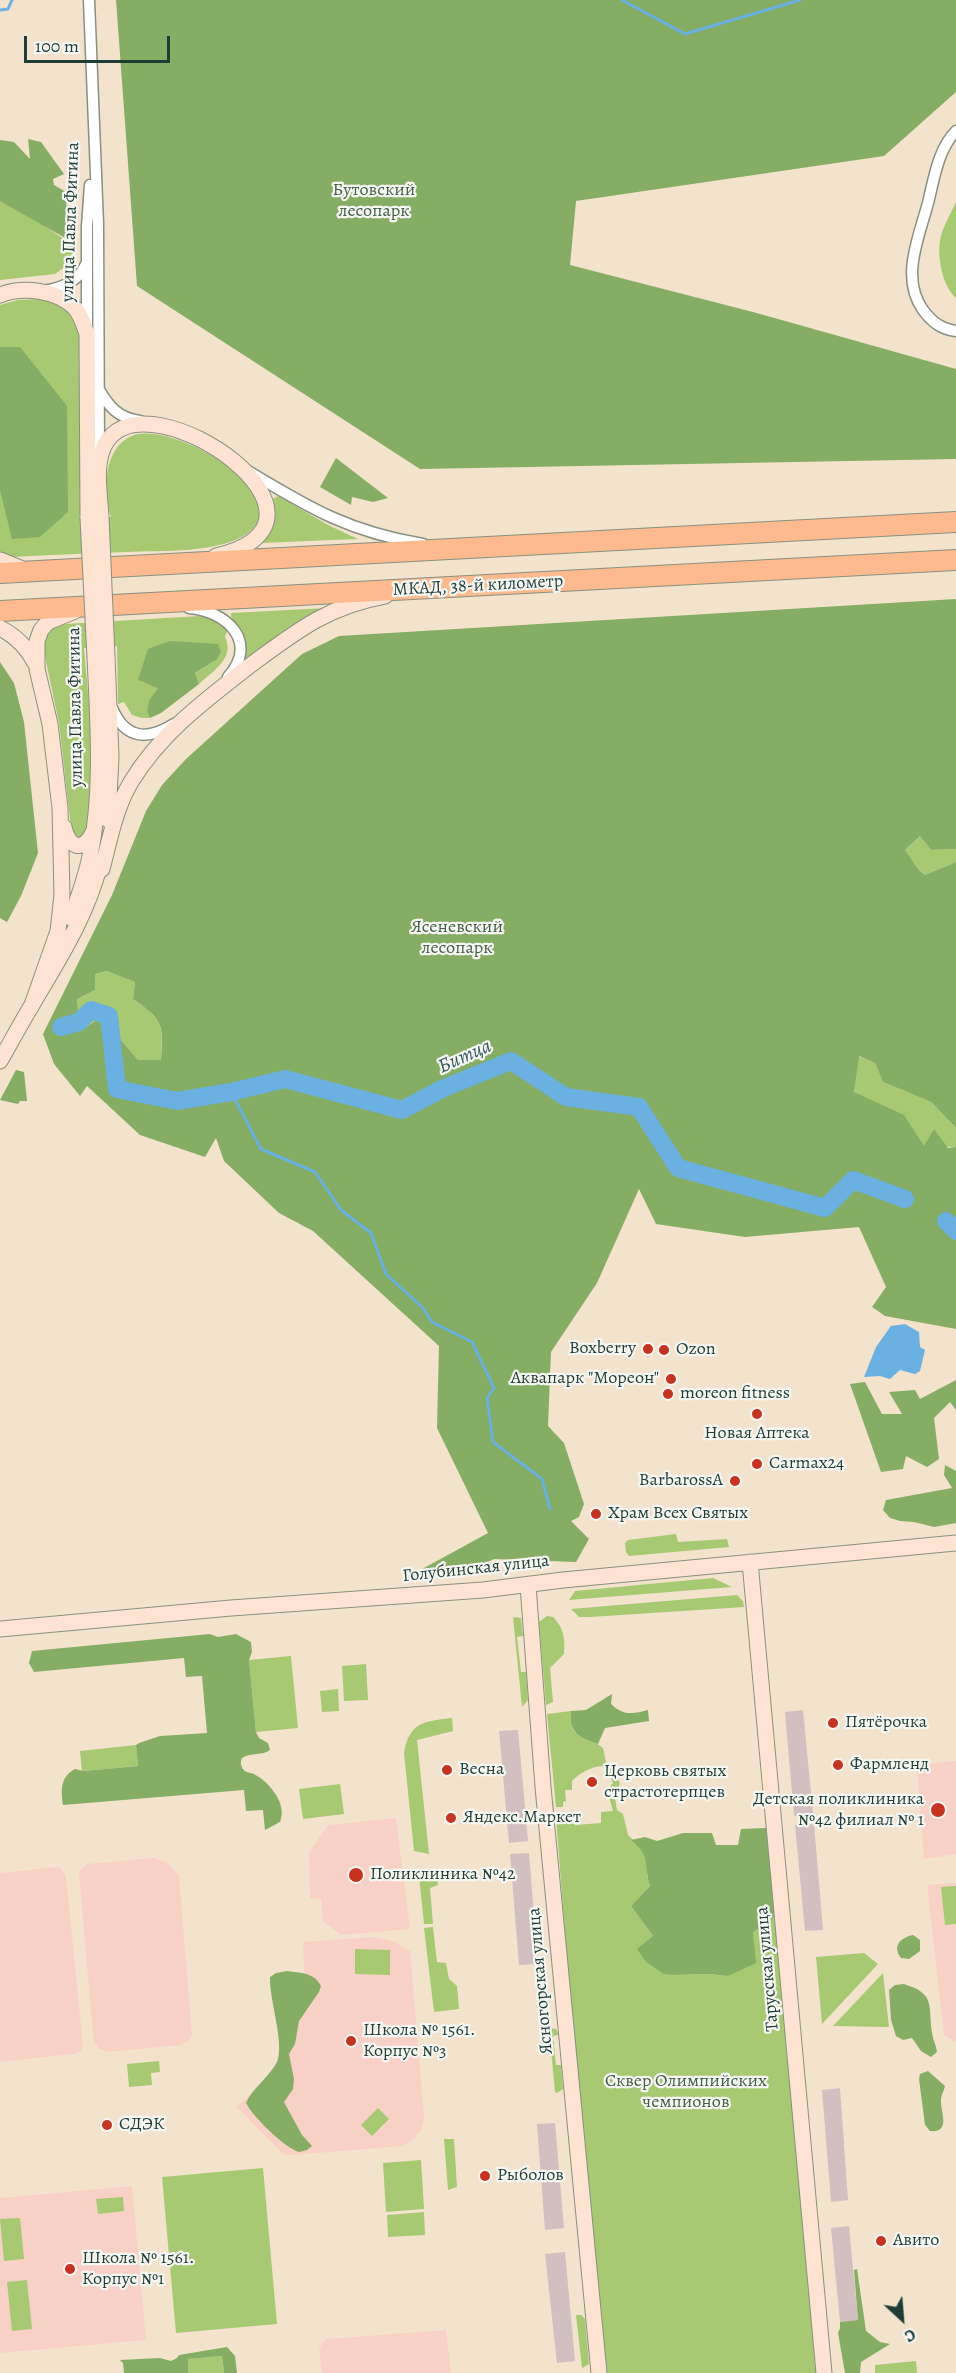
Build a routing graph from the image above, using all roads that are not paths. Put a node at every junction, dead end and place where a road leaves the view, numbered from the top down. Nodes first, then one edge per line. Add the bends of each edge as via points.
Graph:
1 (89, 0) edge
2 (956, 131) edge
3 (94, 134) junction
4 (87, 261) junction
5 (38, 291) junction
6 (0, 295) edge
7 (956, 332) edge
8 (87, 334) junction
9 (98, 387) junction
10 (146, 422) junction
11 (243, 468) junction
12 (99, 470) junction
13 (94, 518) junction
14 (956, 522) edge
15 (483, 548) junction
16 (0, 560) edge
17 (956, 560) edge
18 (155, 565) junction
19 (31, 572) junction
20 (0, 573) edge
21 (434, 588) junction
22 (120, 605) junction
23 (0, 611) edge
24 (0, 628) edge
25 (101, 658) junction
26 (37, 669) junction
27 (219, 688) junction
28 (110, 704) junction
29 (184, 717) junction
30 (60, 808) junction
31 (95, 830) junction
32 (97, 873) junction
33 (32, 1005) junction
34 (0, 1061) edge
35 (956, 1543) edge
36 (750, 1562) junction
37 (528, 1585) junction
38 (0, 1629) edge
39 (599, 2373) edge
40 (824, 2373) edge

1 - 3 street
2 - 7 street via 939,159 912,280 918,303 932,323
3 - 4 street, улица Павла Фитина
3 - 9 street, улица Павла Фитина
4 - 5 street via 71,282
4 - 8 street, улица Павла Фитина
5 - 6 main road
5 - 8 main road via 64,300 75,309
8 - 13 main road, улица Павла Фитина
9 - 10 street via 120,416
9 - 12 street, улица Павла Фитина
10 - 11 main road via 195,437
10 - 12 main road via 117,431 107,440
11 - 15 street via 327,517 357,529 424,544
11 - 18 main road via 264,494 267,506 268,516 257,537 225,554
12 - 13 main road, улица Павла Фитина
13 - 25 main road, улица Павла Фитина, bridge
14 - 15 highway
15 - 18 highway
16 - 19 main road
17 - 21 highway, МКАД, 38-й километр
18 - 19 highway
19 - 20 highway
21 - 22 highway, МКАД, 38-й километр
21 - 27 main road via 377,598 327,614 298,629
22 - 23 highway, МКАД, 38-й километр
22 - 26 main road via 75,611 48,622 36,641
22 - 27 street via 200,609 227,621 241,651 239,662
24 - 26 main road via 24,645
25 - 28 main road, улица Павла Фитина
25 - 31 main road, улица Павла Фитина
26 - 30 main road via 50,724
27 - 29 main road
28 - 29 street via 121,725 139,735 151,735
28 - 32 main road, улица Павла Фитина via 110,799
29 - 32 main road via 130,783 118,806 102,869
30 - 31 main road via 66,834 77,846 89,841
30 - 33 main road via 62,896 58,931
31 - 33 main road, улица Павла Фитина via 70,922
32 - 33 main road, улица Павла Фитина via 80,922
33 - 34 main road, улица Павла Фитина
35 - 36 main road, Голубинская улица
36 - 37 main road, Голубинская улица
36 - 40 main road, Тарусская улица
37 - 38 main road, Голубинская улица
37 - 39 main road, Ясногорская улица via 543,1787

